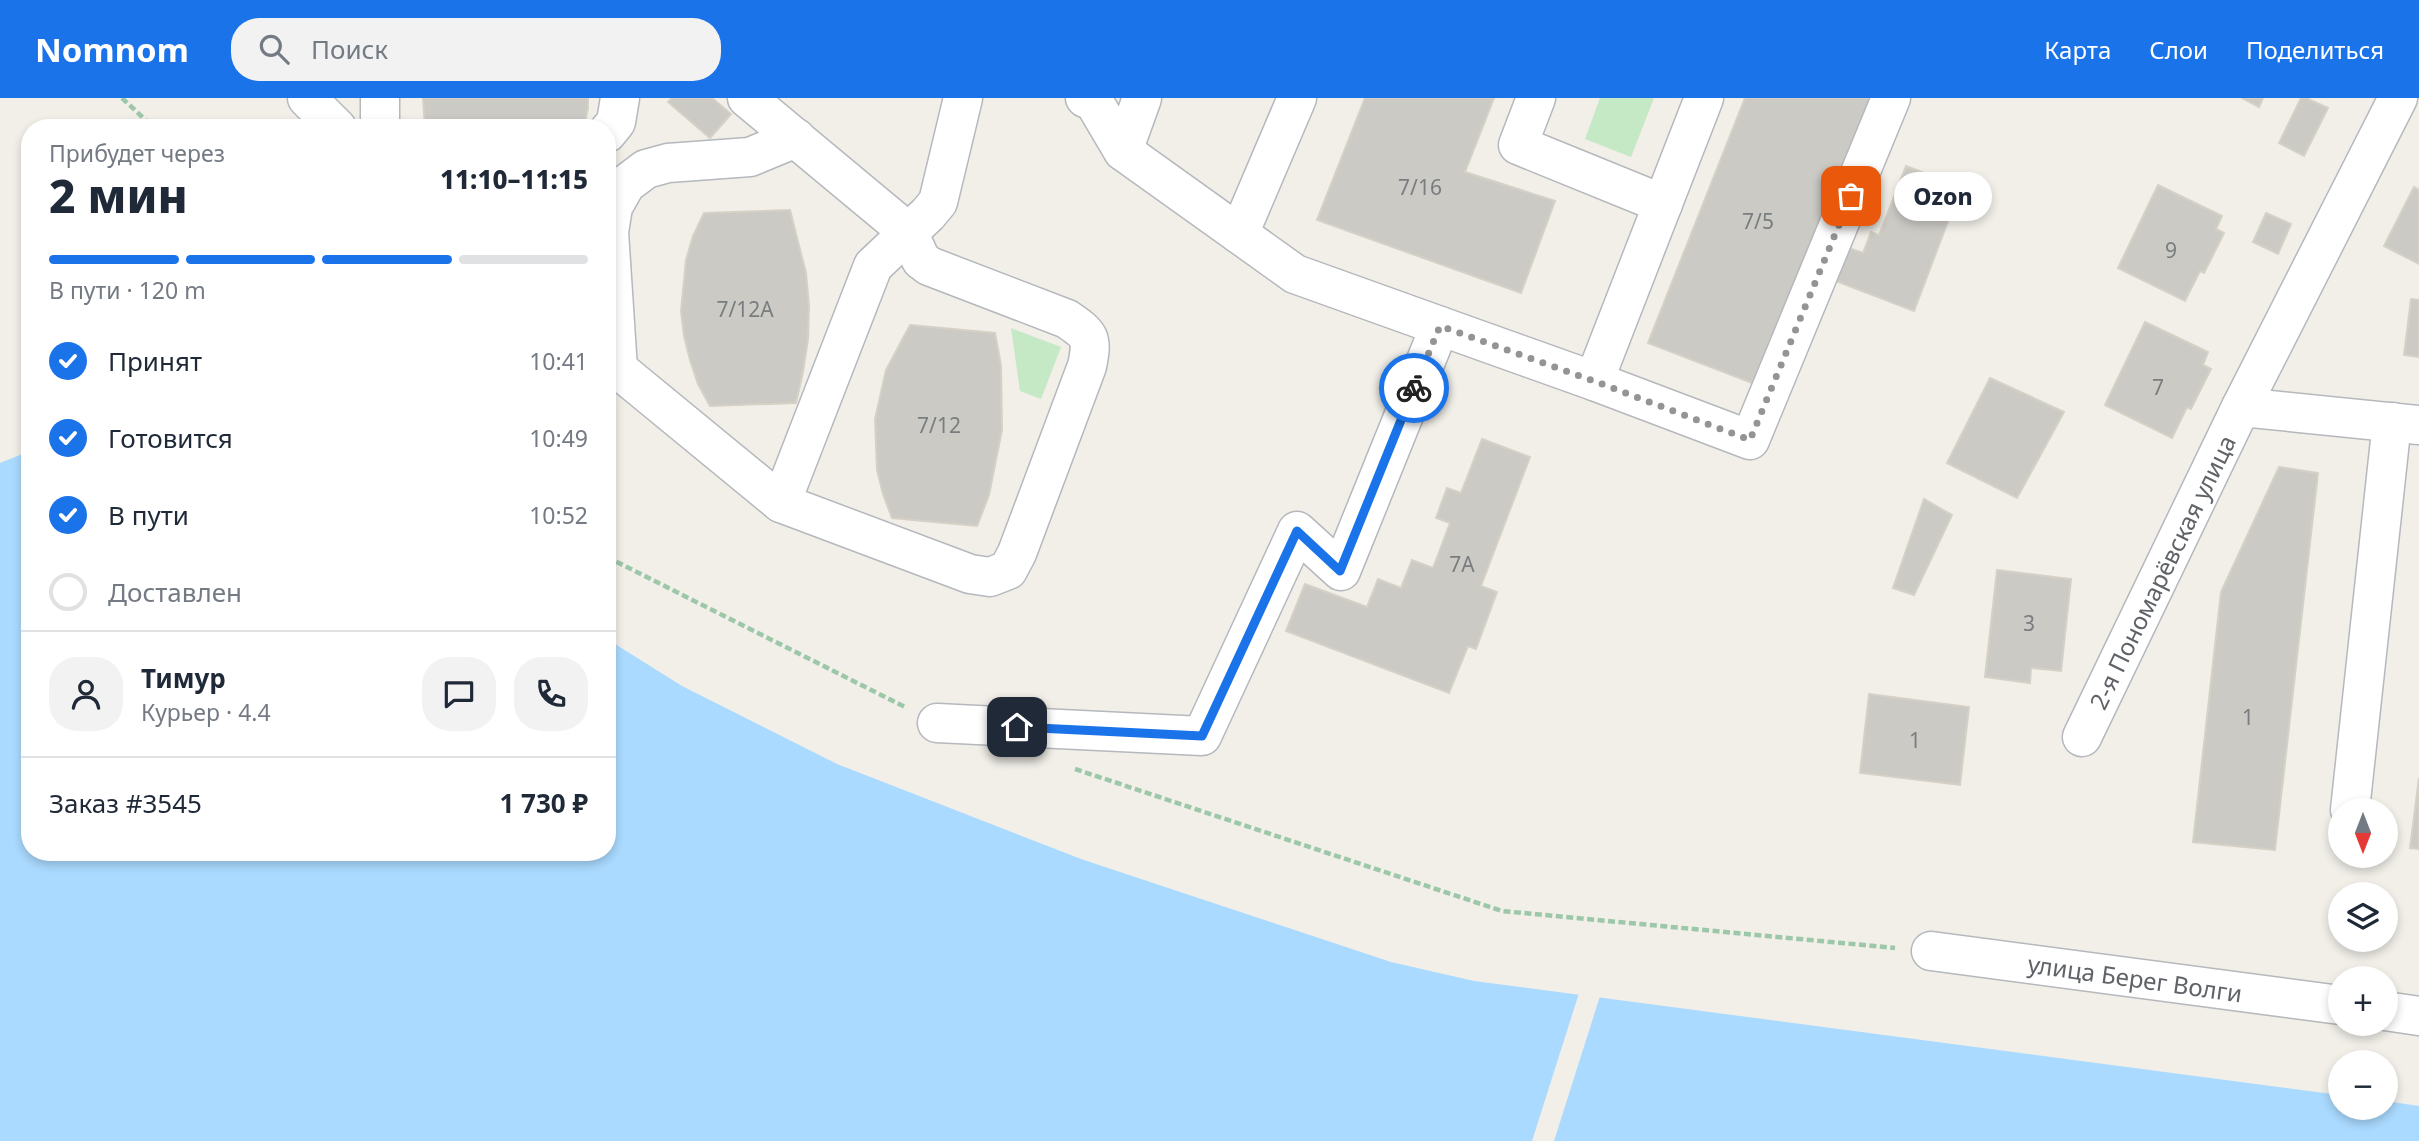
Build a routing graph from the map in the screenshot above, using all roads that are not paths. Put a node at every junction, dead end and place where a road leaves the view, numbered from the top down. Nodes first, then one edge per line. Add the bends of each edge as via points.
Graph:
1 (307, 98) edge
2 (380, 98) edge
3 (620, 98) edge
4 (747, 98) edge
5 (963, 98) edge
6 (1085, 98) edge
7 (1142, 98) edge
8 (1297, 98) edge
9 (1536, 98) edge
10 (1704, 98) edge
11 (1891, 98) edge
12 (2398, 98) edge
13 (328, 119) edge
14 (380, 119) edge
15 (616, 122) edge
16 (796, 138) junction
17 (1123, 152) junction
18 (616, 201) edge
19 (1663, 204) junction
20 (908, 232) junction
21 (1239, 234) junction
22 (1440, 326) junction
23 (616, 366) edge
24 (1594, 381) junction
25 (2241, 407) junction
26 (2405, 423) edge
27 (781, 503) junction
28 (937, 723) road end
29 (2082, 737) dead end
30 (2352, 798) edge
31 (1931, 951) road end
32 (2328, 1003) edge
33 (2398, 1013) edge
34 (2419, 1016) edge

1 - 13 street
2 - 14 street
3 - 15 street
4 - 16 street
5 - 20 street via 938,202
6 - 17 street via 1094,102
7 - 17 street
8 - 21 street
9 - 19 street via 1518,145
10 - 19 street
11 - 24 street via 1750,440
12 - 25 street, 2-я Пономарёвская улица
16 - 18 street via 750,158 668,163 646,169 626,184
16 - 20 street
17 - 21 street
19 - 24 street
20 - 27 street via 873,266
20 - 27 street via 921,260 929,266 1067,319 1086,332 1091,348 1087,366 1017,553 1008,570 990,577 970,574
21 - 22 street via 1295,274
22 - 24 street
22 - 28 street via 1340,571 1297,531 1202,736
23 - 27 street
25 - 26 street, 2-я Пономарёвская улица
25 - 29 street, 2-я Пономарёвская улица
26 - 30 street
31 - 32 street, улица Берег Волги
33 - 34 street

